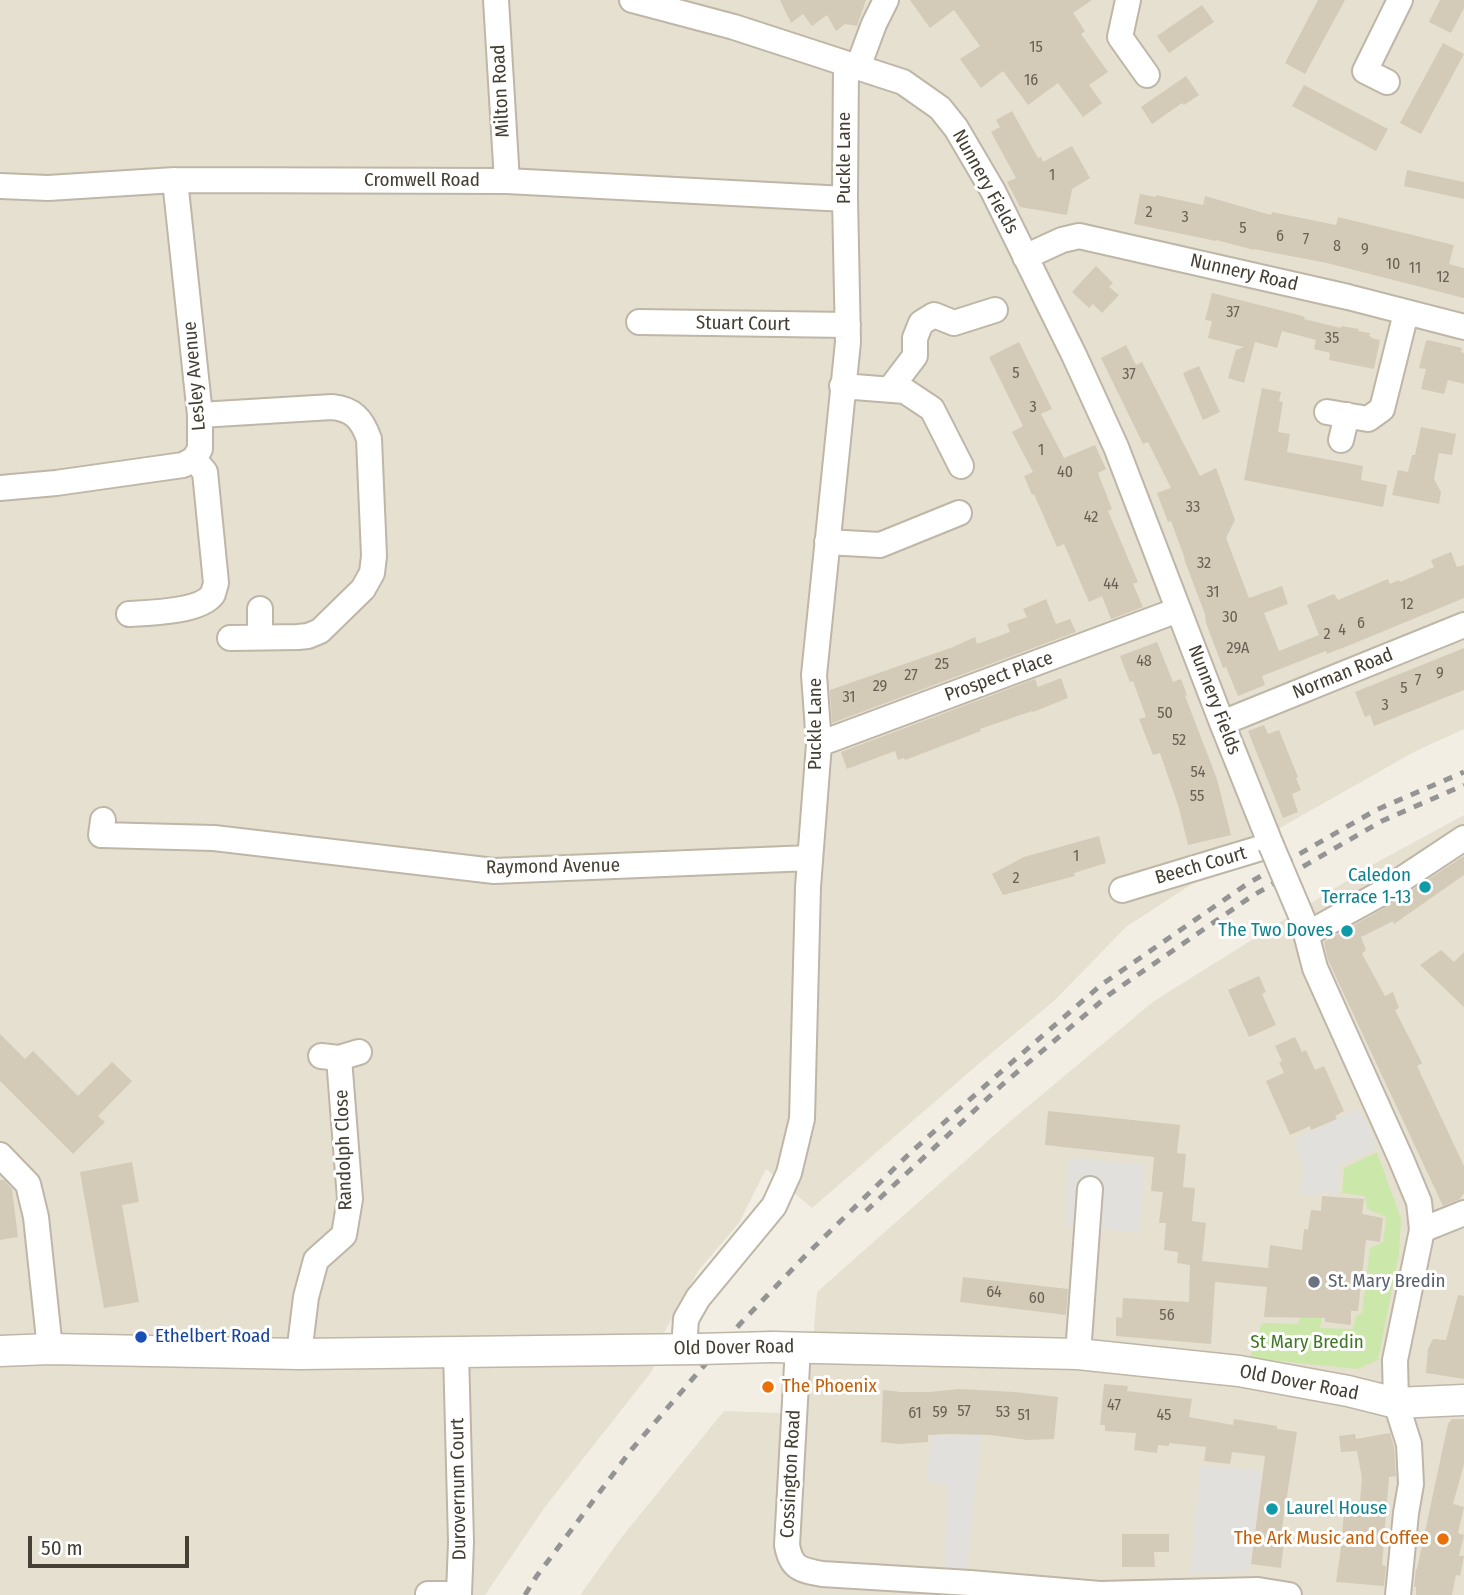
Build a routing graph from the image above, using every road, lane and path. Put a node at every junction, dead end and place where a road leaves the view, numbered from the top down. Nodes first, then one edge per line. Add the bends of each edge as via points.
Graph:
1 (496, 0) edge
2 (632, 0) edge
3 (886, 0) edge
4 (1128, 0) edge
5 (1400, 0) edge
6 (852, 65) junction
7 (1147, 75) dead end
8 (1387, 82) dead end
9 (175, 180) junction
10 (507, 181) junction
11 (0, 186) edge
12 (845, 199) junction
13 (1025, 257) junction
14 (995, 310) dead end
15 (1406, 313) junction
16 (639, 322) dead end
17 (848, 326) junction
18 (1464, 327) edge
19 (842, 386) junction
20 (890, 388) junction
21 (200, 415) junction
22 (1341, 440) dead end
23 (194, 459) junction
24 (961, 466) dead end
25 (0, 488) edge
26 (959, 513) dead end
27 (827, 542) junction
28 (260, 609) dead end
29 (1178, 610) junction
30 (129, 614) dead end
31 (1464, 625) edge
32 (260, 637) junction
33 (230, 638) dead end
34 (1222, 723) junction
35 (819, 744) junction
36 (103, 820) dead end
37 (1464, 838) edge
38 (1271, 845) junction
39 (810, 858) junction
40 (1131, 894) dead end
41 (1304, 926) junction
42 (340, 1055) dead end
43 (0, 1155) edge
44 (1090, 1189) dead end
45 (1464, 1213) edge
46 (1422, 1230) junction
47 (785, 1347) junction
48 (50, 1349) junction
49 (691, 1349) junction
50 (0, 1351) edge
51 (456, 1352) junction
52 (299, 1354) junction
53 (1078, 1354) junction
54 (1464, 1400) edge
55 (1396, 1403) junction
56 (428, 1594) edge
57 (1289, 1595) edge
58 (1398, 1595) edge

1 - 10 street, Milton Road
2 - 6 street, Nunnery Fields
3 - 6 street, Puckle Lane
4 - 7 street via 1120,37
5 - 8 street via 1364,71
6 - 12 street, Puckle Lane
6 - 13 street, Nunnery Fields via 903,82 940,108 993,191
9 - 10 street, Cromwell Road
9 - 11 street, Cromwell Road via 48,188
9 - 21 street, Lesley Avenue
10 - 12 street, Cromwell Road
12 - 17 street, Puckle Lane
13 - 15 street, Nunnery Road via 1079,236
13 - 29 street, Nunnery Fields via 1116,447
14 - 20 street via 954,323 934,314 921,323 915,356
15 - 18 street, Nunnery Road
15 - 22 street via 1382,409 1368,419 1337,414
16 - 17 street, Stuart Court
17 - 19 street, Puckle Lane
19 - 20 street
19 - 27 street, Puckle Lane
20 - 24 street via 905,391 932,409
21 - 23 street, Lesley Avenue via 200,449
21 - 32 street via 344,408 365,426 369,439 372,573 363,589 320,631 308,636
23 - 25 street, Lesley Avenue via 183,465
23 - 30 street via 205,472 216,583 213,594 205,602 174,612
26 - 27 street via 880,545
27 - 35 street, Puckle Lane via 814,675
28 - 32 street
29 - 34 street, Nunnery Fields
29 - 35 street, Prospect Place
31 - 34 street, Norman Road
32 - 33 street
34 - 38 street, Nunnery Fields
35 - 39 street, Puckle Lane
36 - 39 street, Raymond Avenue via 101,835 215,831 494,871
37 - 41 street via 1378,895
38 - 40 street, Beech Court
38 - 41 street, Nunnery Fields, bridge
39 - 49 street, Puckle Lane via 802,1119 789,1173 774,1206 686,1319
41 - 46 street, Nunnery Fields via 1315,968 1419,1202
42 - 52 street, Randolph Close via 349,1199 344,1235 317,1260 306,1297
43 - 48 street via 28,1184 36,1217
44 - 53 street
45 - 46 street
46 - 55 street, Nunnery Fields via 1395,1360
47 - 49 street, Old Dover Road, bridge
47 - 53 street, Old Dover Road
47 - 57 street, Cossington Road via 787,1545 789,1558 804,1570 1100,1594 1258,1591
48 - 50 street, Old Dover Road
48 - 52 street, Old Dover Road
49 - 51 street, Old Dover Road
51 - 52 street, Old Dover Road
51 - 56 street, Durovernum Court via 459,1594
53 - 55 street, Old Dover Road via 1239,1371
54 - 55 street, Old Dover Road
55 - 58 street, Nunnery Fields via 1409,1444 1411,1484

